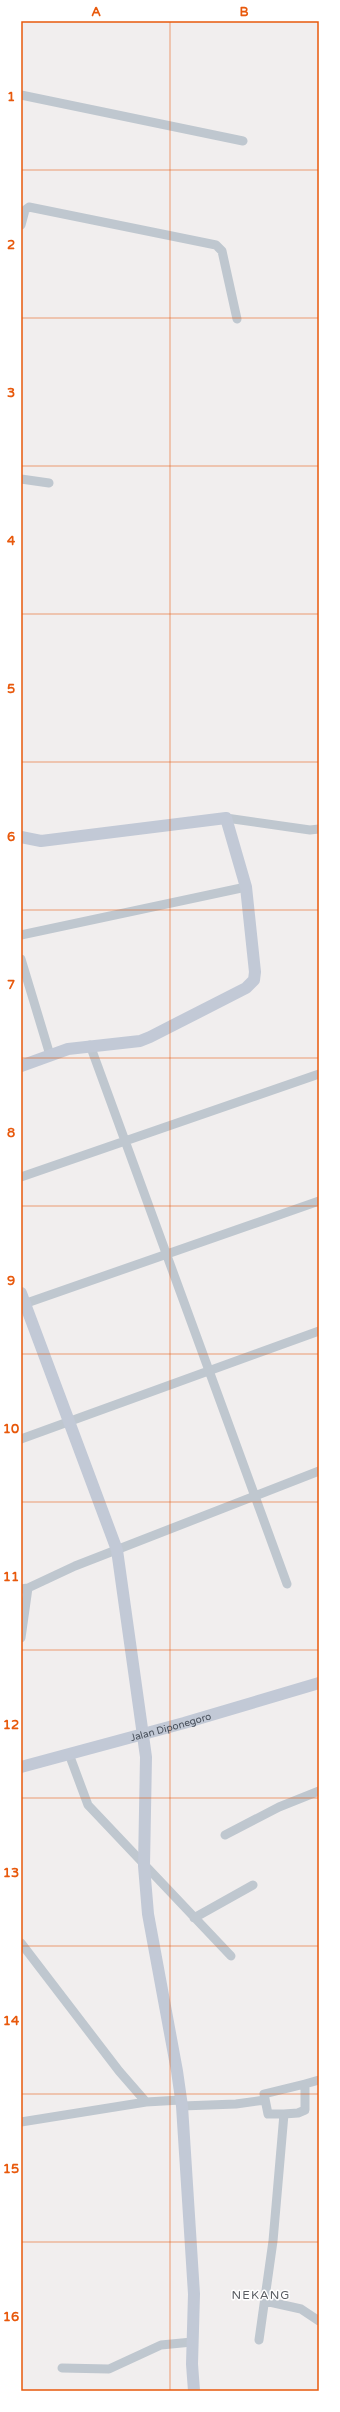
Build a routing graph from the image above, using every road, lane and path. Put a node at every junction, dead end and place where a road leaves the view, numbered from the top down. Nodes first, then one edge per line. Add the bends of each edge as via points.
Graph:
1 (21, 95) edge
2 (243, 141) dead end
3 (21, 225) edge
4 (237, 319) dead end
5 (21, 479) edge
6 (50, 483) dead end
7 (226, 818) junction
8 (319, 829) edge
9 (21, 837) edge
10 (246, 887) junction
11 (21, 935) edge
12 (21, 959) edge
13 (90, 1045) junction
14 (50, 1055) junction
15 (21, 1066) edge
16 (319, 1074) edge
17 (126, 1142) junction
18 (21, 1177) edge
19 (319, 1201) edge
20 (166, 1254) junction
21 (22, 1301) edge
22 (319, 1330) edge
23 (209, 1370) junction
24 (69, 1422) junction
25 (21, 1439) edge
26 (319, 1471) edge
27 (255, 1496) junction
28 (117, 1550) junction
29 (287, 1584) dead end
30 (25, 1589) edge
31 (21, 1638) edge
32 (319, 1683) edge
33 (143, 1735) junction
34 (69, 1754) junction
35 (21, 1767) edge
36 (319, 1791) edge
37 (225, 1835) dead end
38 (144, 1866) junction
39 (253, 1885) dead end
40 (194, 1918) junction
41 (21, 1942) edge
42 (231, 1956) dead end
43 (319, 2080) edge
44 (305, 2084) junction
45 (265, 2100) junction
46 (146, 2102) junction
47 (181, 2103) junction
48 (284, 2114) junction
49 (21, 2122) edge
50 (265, 2301) junction
51 (319, 2321) edge
52 (259, 2340) dead end
53 (192, 2342) junction
54 (62, 2368) dead end
55 (194, 2391) edge

1 - 2 street
3 - 4 street via 25,210 29,207 216,245 222,251
5 - 6 street
7 - 8 street via 310,830
7 - 9 street via 41,841
7 - 10 street
10 - 11 street
10 - 13 street via 255,972 252,983 140,1041
12 - 14 street
13 - 14 street
13 - 17 street
14 - 15 street
16 - 17 street
17 - 18 street
17 - 20 street
19 - 20 street
20 - 21 street
20 - 23 street
21 - 24 street
22 - 23 street
23 - 24 street
23 - 27 street
24 - 25 street
24 - 28 street
26 - 27 street
27 - 28 street
27 - 29 street
28 - 30 street
28 - 33 street
30 - 31 street
32 - 33 street, Jalan Diponegoro
33 - 34 street, Jalan Diponegoro
33 - 38 street via 147,1781
34 - 35 street, Jalan Diponegoro
34 - 38 street via 88,1805
36 - 37 street via 279,1807
38 - 40 street
38 - 47 street via 148,1914
39 - 40 street
40 - 42 street
41 - 46 street via 119,2071
43 - 44 street
44 - 45 street via 266,2093
44 - 48 street via 304,2110
45 - 47 street via 236,2104
45 - 48 street via 268,2114
46 - 47 street
46 - 49 street
47 - 53 street via 194,2294
48 - 50 street
50 - 51 street via 301,2309
50 - 52 street
53 - 54 street via 161,2345 109,2368
53 - 55 street

